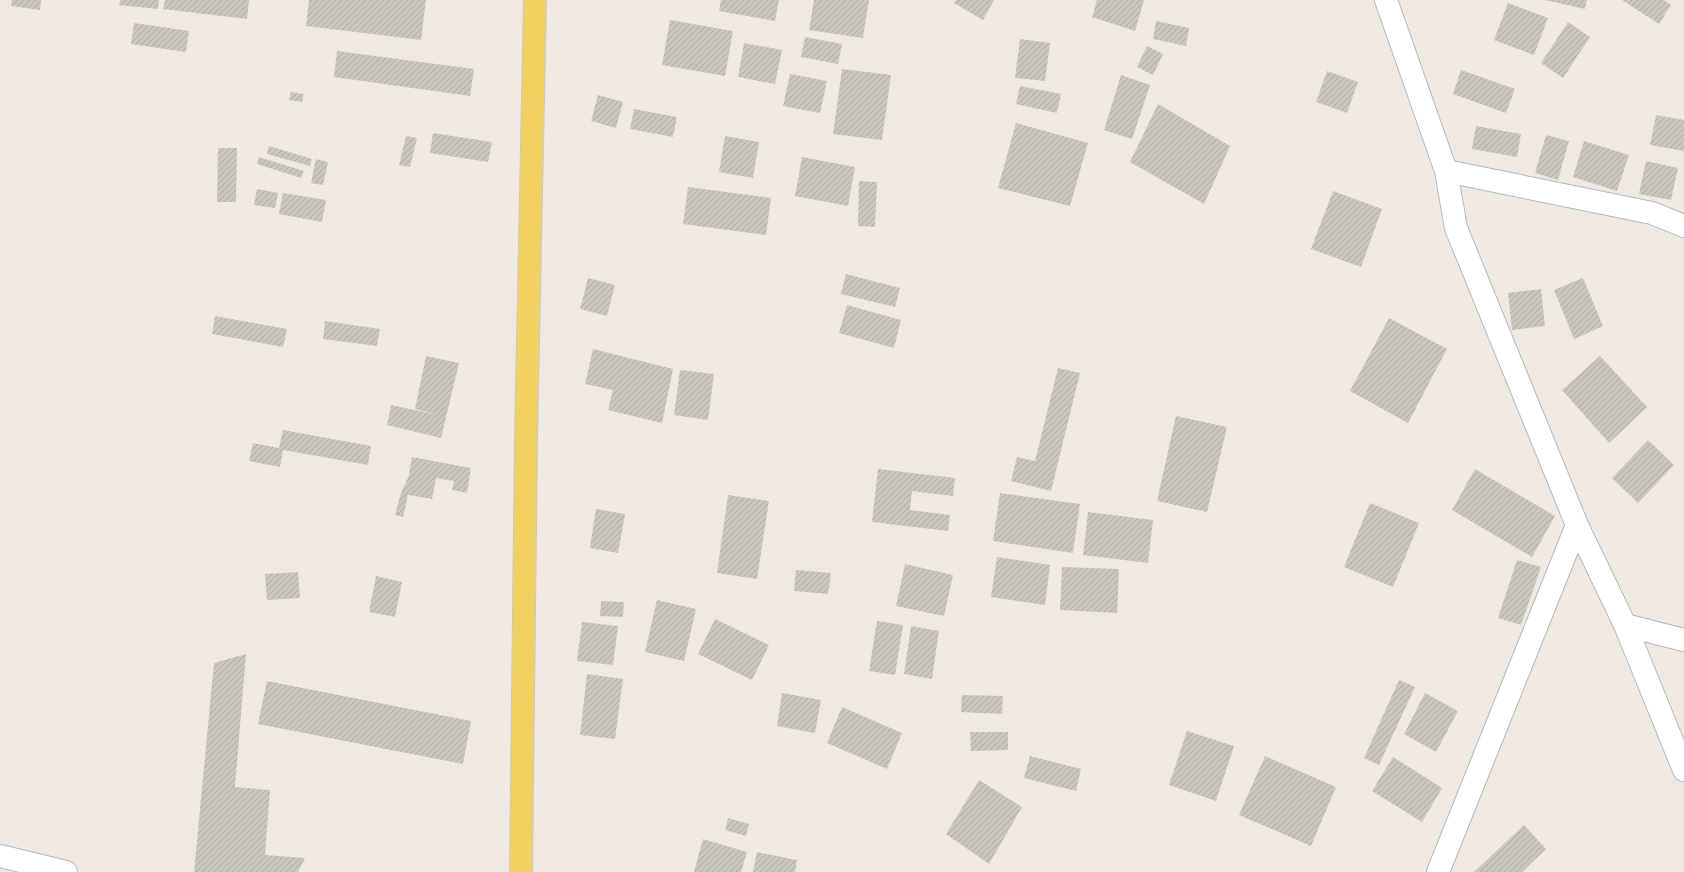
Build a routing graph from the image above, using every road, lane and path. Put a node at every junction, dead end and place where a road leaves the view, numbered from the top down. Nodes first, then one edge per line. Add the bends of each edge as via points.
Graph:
1 (535, 0) edge
2 (1386, 0) edge
3 (1446, 171) junction
4 (1684, 226) edge
5 (1577, 525) junction
6 (1625, 625) junction
7 (1684, 640) edge
8 (1684, 770) edge
9 (0, 856) edge
10 (66, 872) edge
11 (521, 872) edge
12 (1438, 872) edge

1 - 11 main road
2 - 3 street
3 - 4 street via 1652,213
3 - 5 street via 1456,228
5 - 6 street
5 - 12 street
6 - 7 street
6 - 8 street
9 - 10 street

